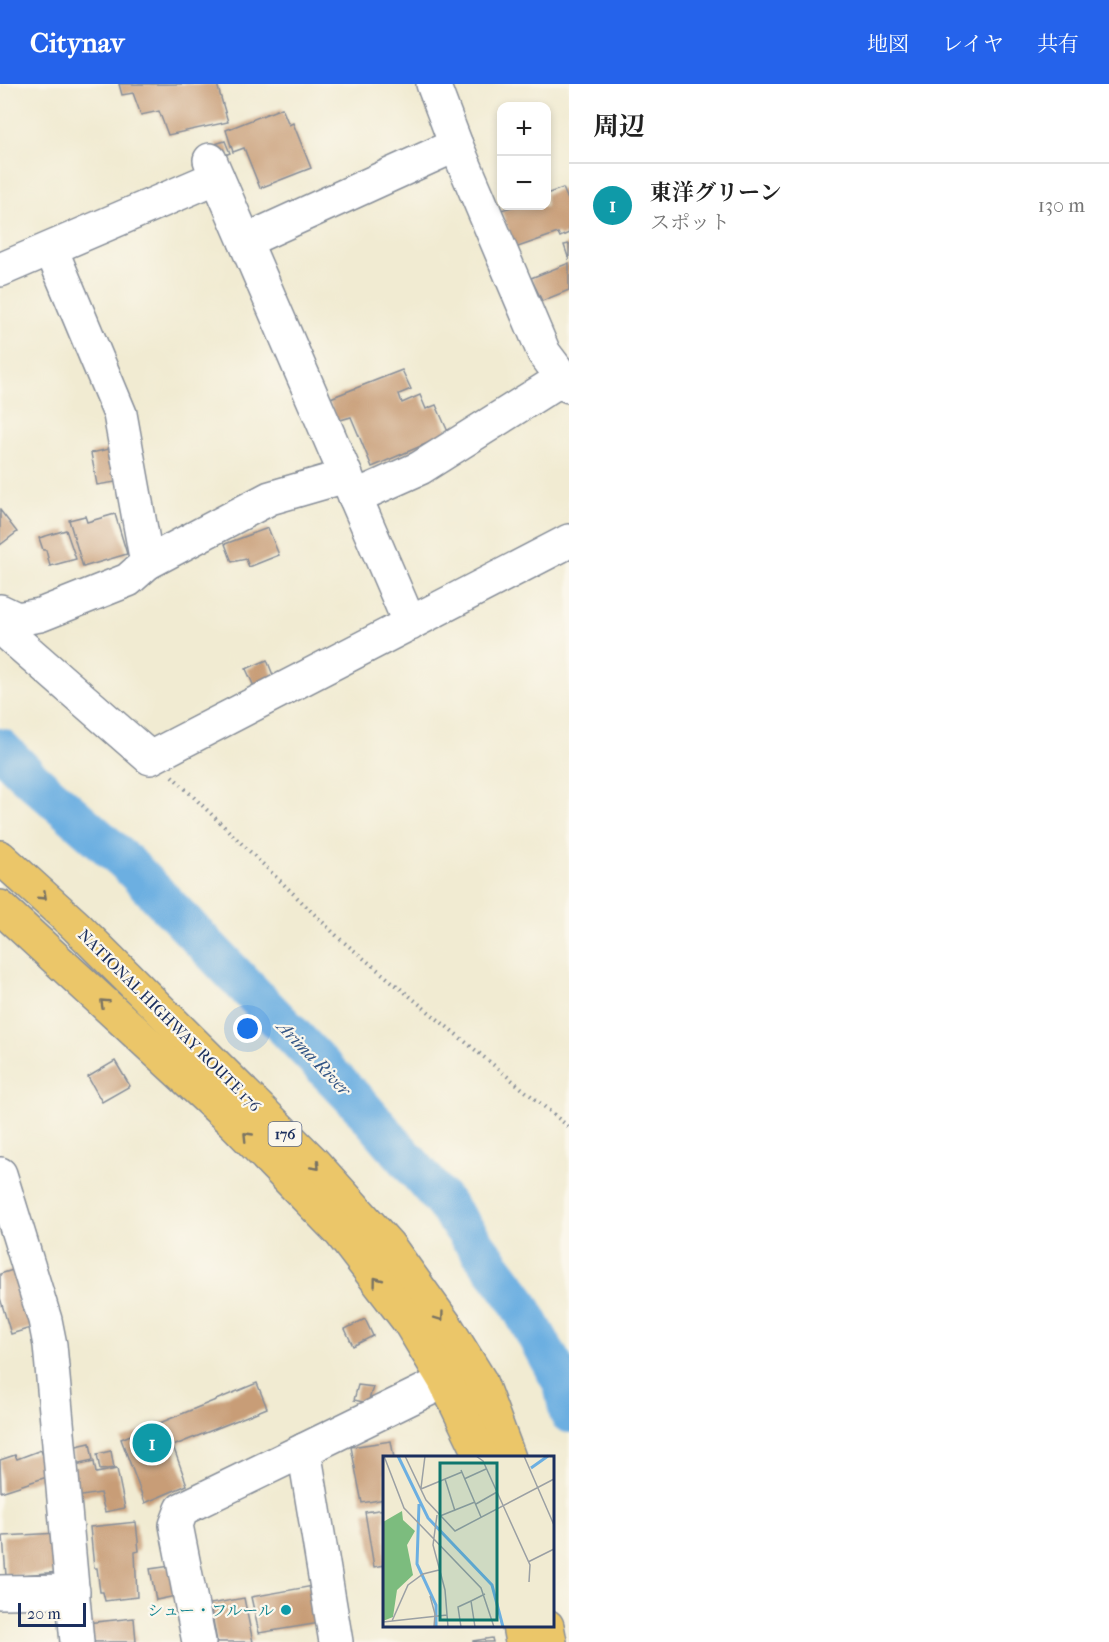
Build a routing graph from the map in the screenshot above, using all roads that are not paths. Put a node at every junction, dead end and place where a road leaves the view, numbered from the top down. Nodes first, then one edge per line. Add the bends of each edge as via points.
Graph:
1 (433, 84) edge
2 (456, 146) junction
3 (245, 241) junction
4 (51, 249) junction
5 (0, 270) edge
6 (566, 382) edge
7 (350, 486) junction
8 (569, 541) edge
9 (147, 563) junction
10 (0, 611) edge
11 (410, 624) junction
12 (0, 627) edge
13 (0, 856) edge
14 (0, 906) edge
15 (0, 1174) edge
16 (445, 1381) junction
17 (304, 1450) junction
18 (480, 1456) edge
19 (508, 1456) edge
20 (73, 1591) junction
21 (0, 1592) edge
22 (519, 1627) edge
23 (547, 1627) edge
24 (76, 1642) edge
25 (198, 1642) edge
26 (336, 1642) edge
27 (522, 1642) edge
28 (550, 1642) edge

1 - 2 street
2 - 3 street
2 - 6 street via 544,353
3 - 4 street via 214,169
3 - 7 street
4 - 5 street
4 - 9 street via 120,414
6 - 7 street via 420,468
7 - 9 street via 270,498
7 - 11 street
8 - 11 street
9 - 10 street via 128,580 40,615 17,619
11 - 12 street via 150,758
13 -> 19 highway, NATIONAL HIGHWAY ROUTE 176 / 176 via 75,925 314,1163 388,1245 480,1381
16 -> 14 highway, NATIONAL HIGHWAY ROUTE 176 / 176 via 410,1323 342,1233 235,1124
15 - 20 street via 50,1344
16 - 17 street
16 - 18 highway, NATIONAL HIGHWAY ROUTE 176 / 176
17 - 25 street via 182,1509 176,1525
17 - 26 street
20 - 21 street
20 - 24 street
22 - 27 highway
23 - 28 highway

